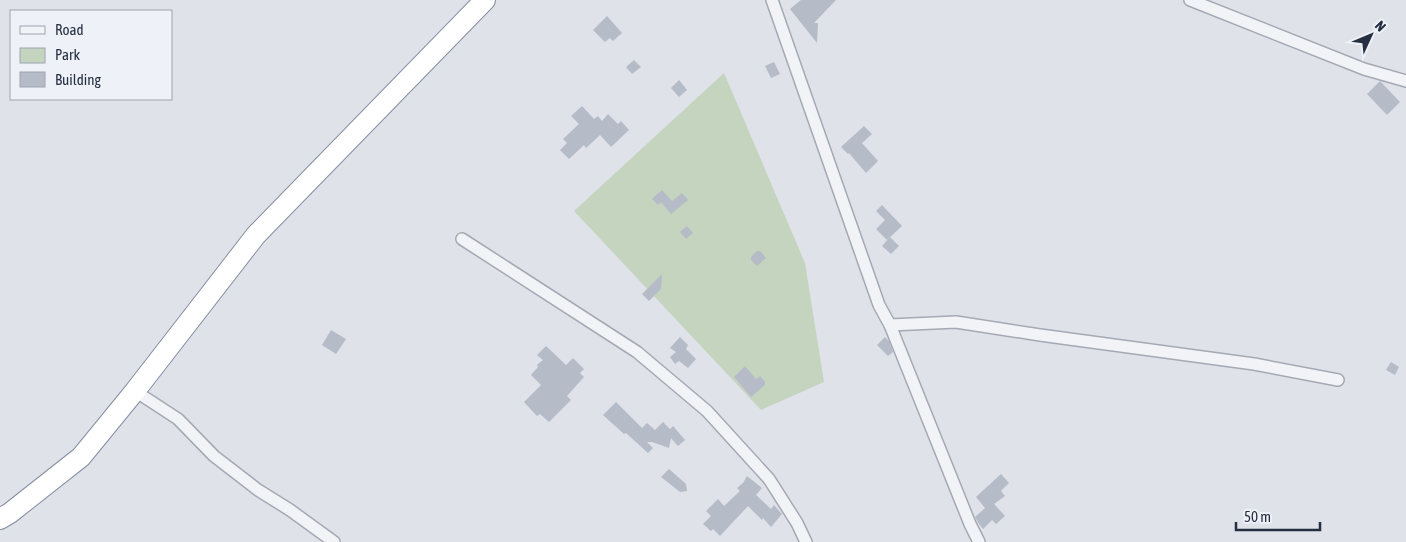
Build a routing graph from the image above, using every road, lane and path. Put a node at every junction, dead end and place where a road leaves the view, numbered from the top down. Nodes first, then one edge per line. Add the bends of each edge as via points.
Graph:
1 (486, 0) edge
2 (772, 0) edge
3 (1190, 0) edge
4 (1406, 81) edge
5 (462, 238) dead end
6 (890, 325) junction
7 (1338, 380) dead end
8 (135, 391) junction
9 (0, 519) edge
10 (334, 542) edge
11 (806, 542) edge
12 (979, 542) edge

1 - 8 highway via 256,235
2 - 6 street via 879,305
3 - 4 street via 1364,69
5 - 11 street via 637,352 700,406 769,479
6 - 7 street via 956,322 1254,364
6 - 12 street
8 - 9 highway via 82,457
8 - 10 street via 178,419 214,456 258,490

